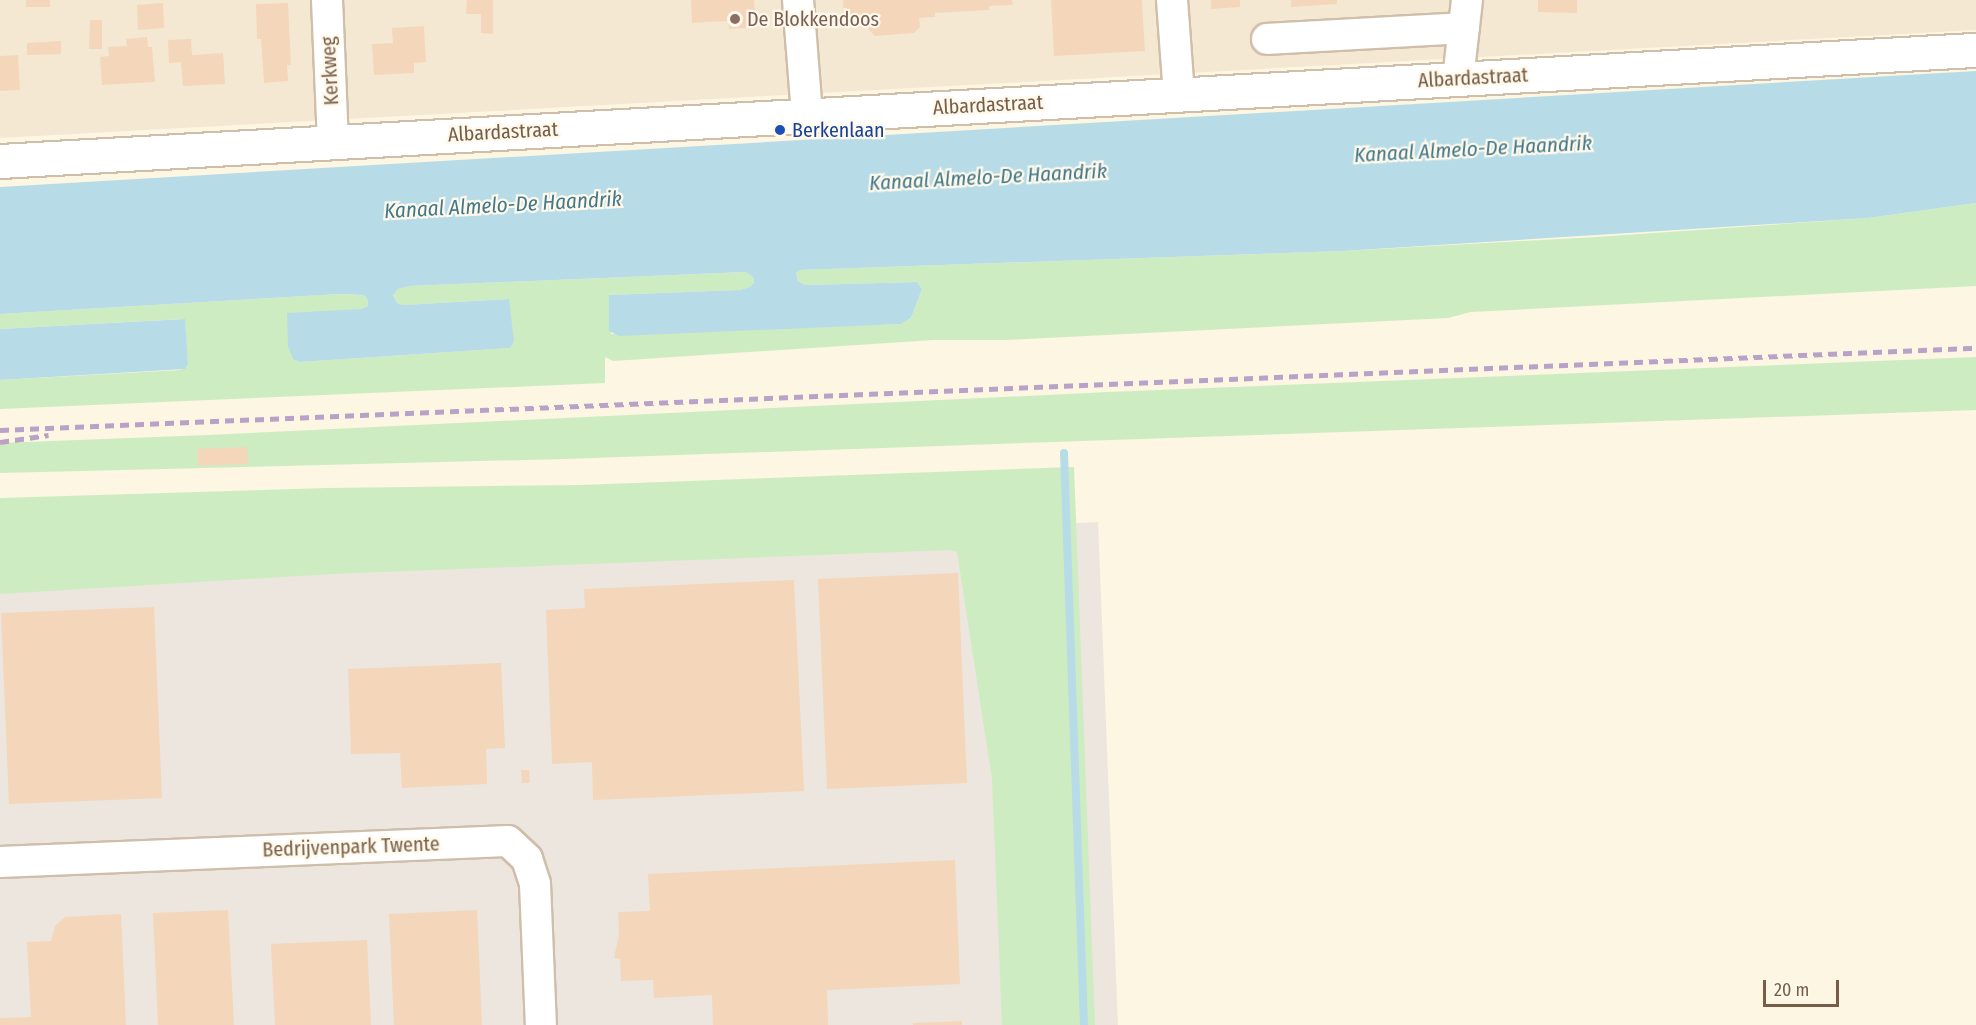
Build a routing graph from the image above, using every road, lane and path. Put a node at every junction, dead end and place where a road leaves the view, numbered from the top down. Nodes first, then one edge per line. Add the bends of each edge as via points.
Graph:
1 (327, 0) edge
2 (798, 0) edge
3 (1172, 0) edge
4 (1466, 14) edge
5 (1267, 39) dead end
6 (1976, 50) edge
7 (1458, 79) junction
8 (1179, 95) junction
9 (807, 114) junction
10 (333, 141) junction
11 (0, 161) edge
12 (0, 862) edge
13 (541, 1025) edge

1 - 10 street, Kerkweg
2 - 9 street
3 - 8 street
4 - 5 street
4 - 7 street
6 - 7 street, Albardastraat
7 - 8 street, Albardastraat
8 - 9 street, Albardastraat
9 - 10 street, Albardastraat
10 - 11 street, Albardastraat
12 - 13 street, Bedrijvenpark Twente via 508,841 527,859 535,884

